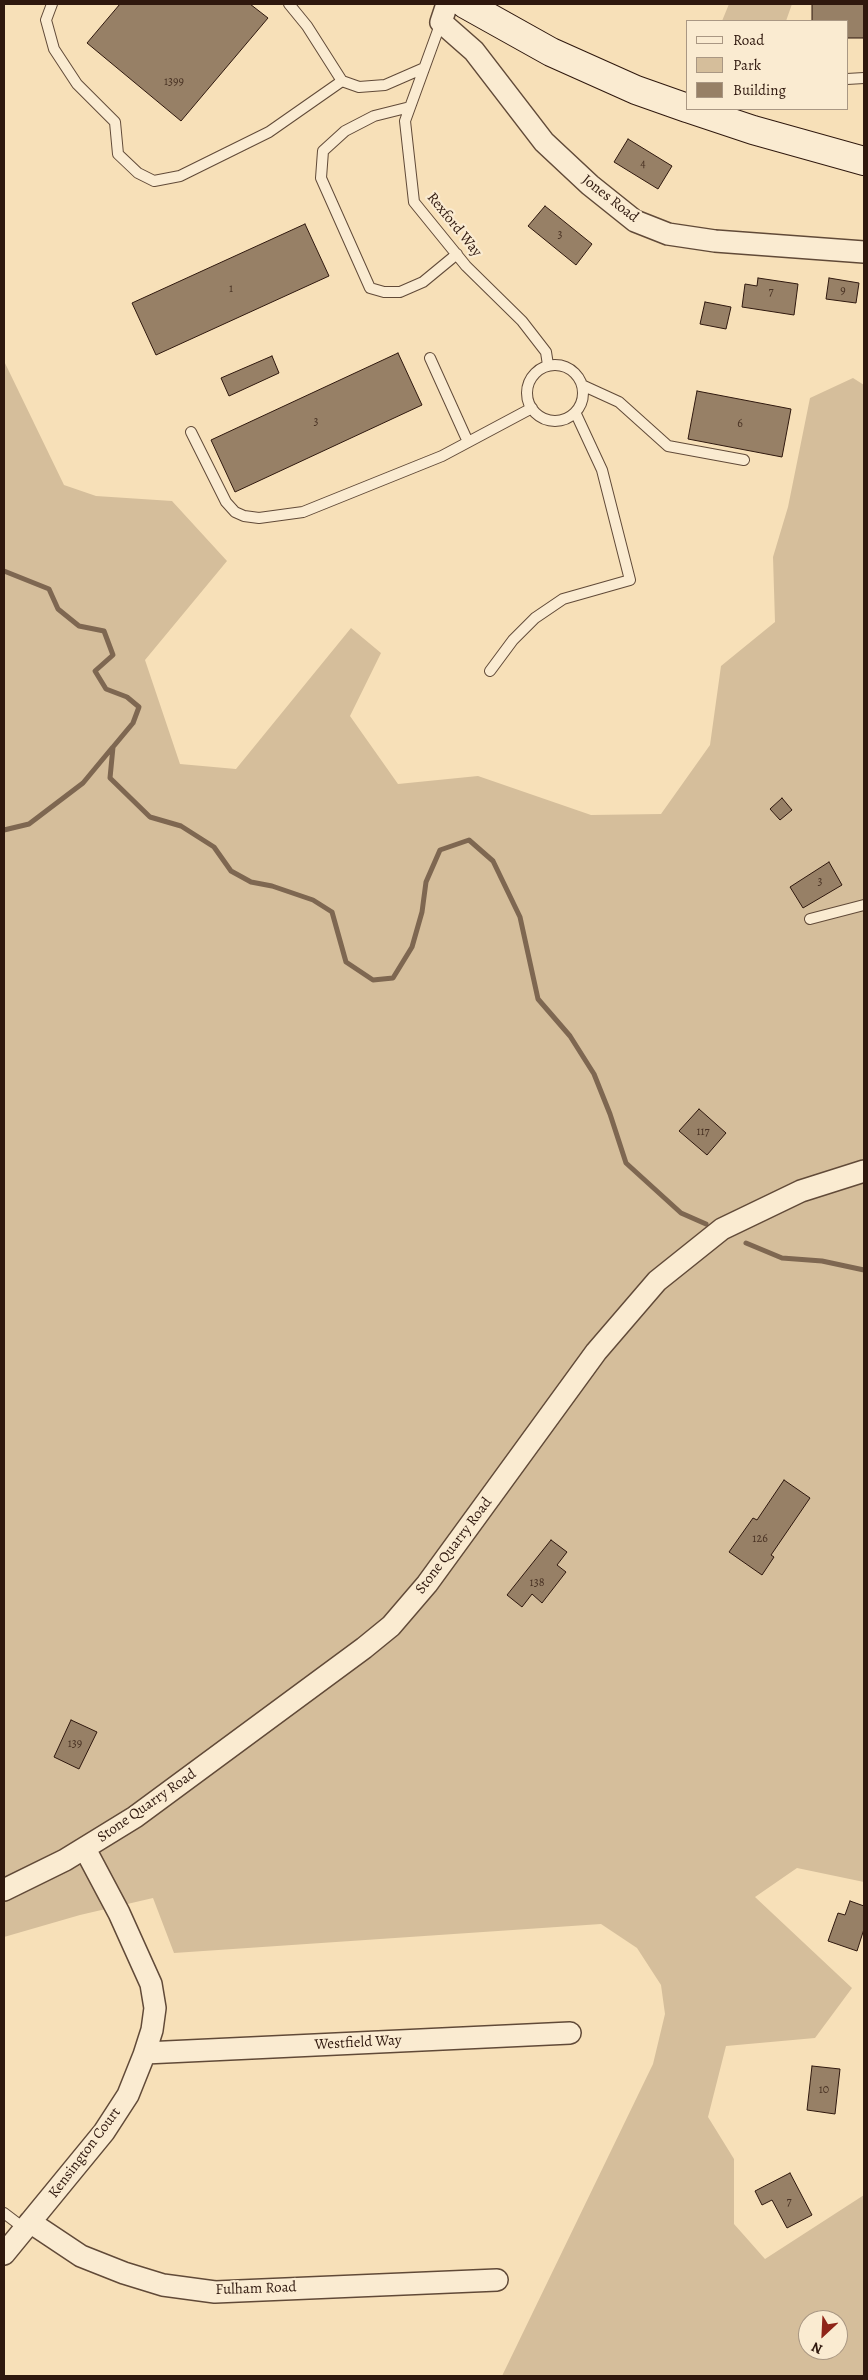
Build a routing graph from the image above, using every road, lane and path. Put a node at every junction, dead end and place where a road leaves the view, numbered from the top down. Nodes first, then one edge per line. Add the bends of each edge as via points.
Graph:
1 (52, 4) edge
2 (289, 4) edge
3 (465, 4) edge
4 (444, 13) edge
5 (424, 68) junction
6 (864, 78) edge
7 (848, 79) edge
8 (342, 81) junction
9 (410, 107) junction
10 (686, 107) edge
11 (694, 110) edge
12 (864, 161) edge
13 (864, 252) edge
14 (457, 254) junction
15 (430, 358) dead end
16 (548, 365) junction
17 (584, 386) junction
18 (532, 408) junction
19 (576, 414) junction
20 (191, 432) dead end
21 (468, 442) junction
22 (744, 460) dead end
23 (490, 671) dead end
24 (864, 905) edge
25 (810, 919) dead end
26 (864, 1171) edge
27 (84, 1849) junction
28 (4, 1890) edge
29 (570, 2033) dead end
30 (145, 2053) junction
31 (4, 2212) edge
32 (28, 2226) junction
33 (4, 2254) edge
34 (497, 2280) dead end

1 - 8 lane via 46,20 54,50 77,84 115,122 118,154 138,173 154,181 180,176 269,132
2 - 8 lane
3 - 10 main road via 551,52 636,90
4 - 5 lane, Rexford Way
4 - 13 street, Jones Road via 544,142 635,221 668,234 715,241
5 - 8 lane via 385,85 359,87
5 - 9 lane, Rexford Way
6 - 7 lane
9 - 14 lane, Rexford Way via 405,121 414,202
9 - 14 lane via 374,116 344,131 323,151 321,178 370,288 400,292 423,282
11 - 12 main road
14 - 16 lane, Rexford Way via 522,321 546,352
15 - 21 lane
16 - 17 lane via 570,369
16 - 18 lane via 535,373 528,386 528,400
17 - 19 lane via 583,401
17 - 22 lane via 619,402 668,446
18 - 19 lane via 535,414 548,421 563,421
18 - 21 lane
19 - 23 lane via 602,470 630,580 563,600 535,618 513,640
20 - 21 lane via 226,502 234,512 259,518 303,512 442,456
24 - 25 lane
26 - 27 street, Stone Quarry Road via 801,1191 722,1229 657,1280 596,1352 427,1584 391,1626 135,1817
27 - 28 street, Stone Quarry Road
27 - 30 street, Kensington Court via 119,1913 151,1984 155,2008
29 - 30 street, Westfield Way
30 - 32 street, Kensington Court via 128,2095 104,2132
31 - 32 lane
32 - 33 street, Kensington Court
32 - 34 street, Fulham Road via 81,2256 124,2273 163,2285 215,2292

